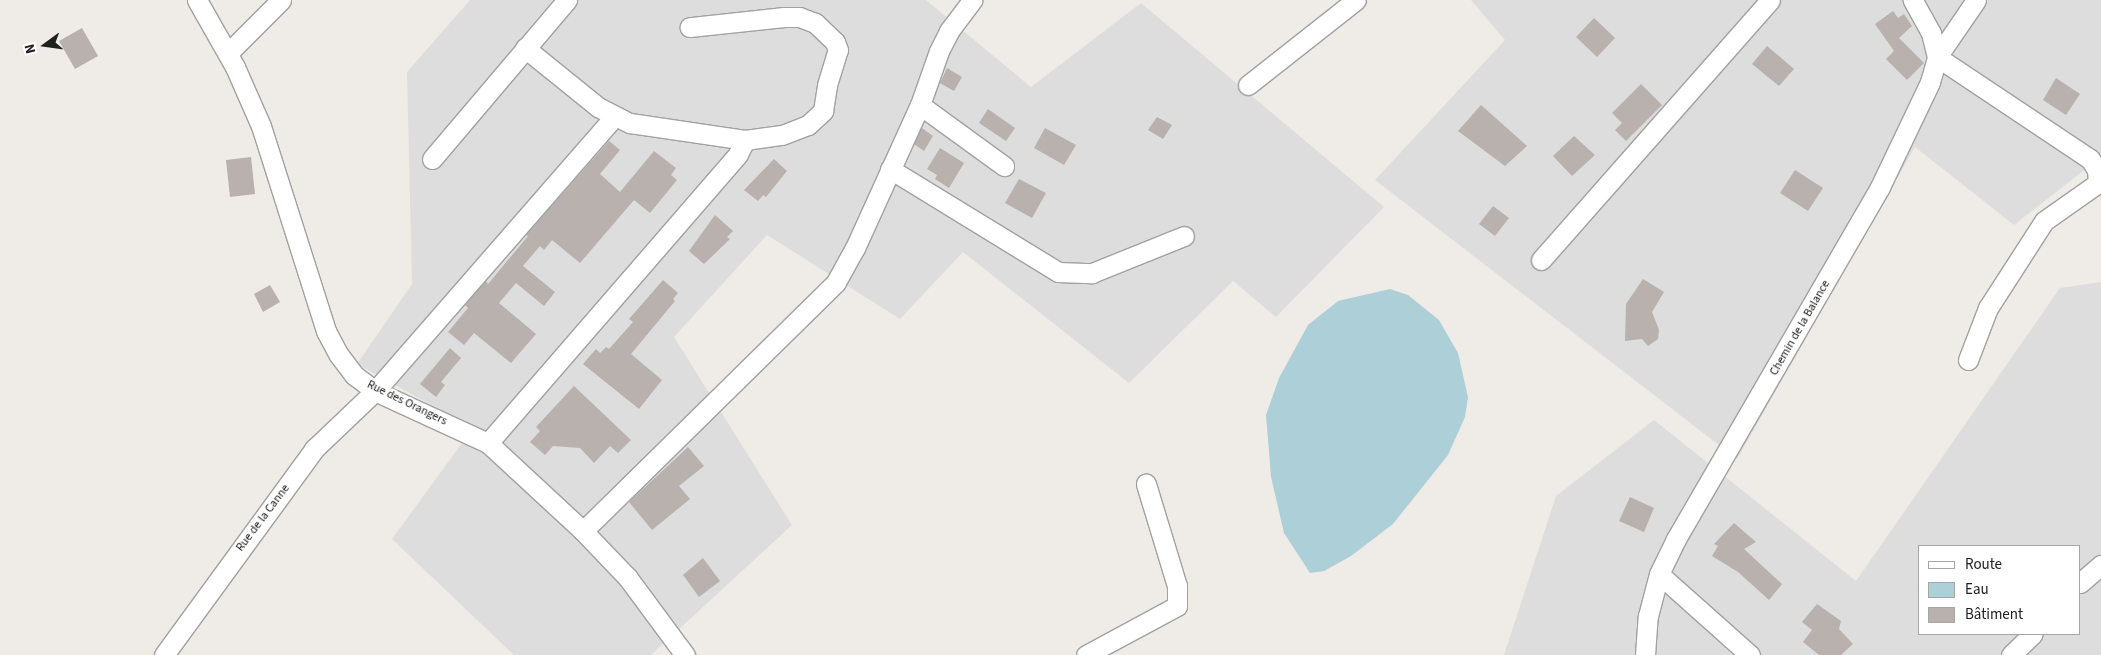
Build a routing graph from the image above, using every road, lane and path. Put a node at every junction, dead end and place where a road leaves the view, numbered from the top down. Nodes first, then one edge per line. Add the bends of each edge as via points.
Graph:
1 (197, 0) edge
2 (281, 0) edge
3 (568, 0) edge
4 (972, 0) edge
5 (1356, 0) edge
6 (1770, 0) edge
7 (1913, 0) edge
8 (1976, 0) edge
9 (690, 27) dead end
10 (525, 48) junction
11 (228, 53) junction
12 (1937, 57) junction
13 (1248, 85) dead end
14 (920, 105) junction
15 (614, 117) junction
16 (745, 140) junction
17 (432, 159) dead end
18 (1004, 166) dead end
19 (890, 169) junction
20 (1184, 236) dead end
21 (1541, 260) dead end
22 (1968, 360) dead end
23 (375, 391) junction
24 (488, 443) junction
25 (1146, 484) dead end
26 (583, 531) junction
27 (2101, 565) edge
28 (1659, 574) junction
29 (2081, 582) edge
30 (2032, 635) edge
31 (164, 655) edge
32 (685, 655) edge
33 (1086, 655) edge
34 (1645, 655) edge
35 (1750, 655) edge
36 (2010, 655) edge

1 - 11 street, Rue des Orangers
2 - 11 street
3 - 10 street
4 - 14 street via 949,32
5 - 13 street
6 - 21 street
7 - 12 street, Chemin de la Balance via 1931,33
8 - 12 street
9 - 16 street via 799,17 815,23 835,42 838,57 830,73 823,112 817,119 782,135
10 - 15 street
10 - 17 street
11 - 23 street, Rue des Orangers via 261,126 326,331 354,375
12 - 22 street via 2090,159 2098,170 2098,183 2059,208 2039,229 1988,308
12 - 28 street, Chemin de la Balance via 1930,82 1880,187 1676,539
14 - 18 street
14 - 19 street
15 - 16 street via 630,123
15 - 23 street, Rue de la Canne
16 - 24 street via 738,154
19 - 20 street via 1058,272 1092,273
19 - 26 street via 836,282
23 - 24 street, Rue des Orangers
23 - 31 street, Rue de la Canne via 314,449
24 - 26 street, Rue des Orangers
25 - 33 street via 1177,586 1177,606
26 - 32 street, Rue des Orangers via 628,578
27 - 29 street
28 - 34 street, Chemin de la Balance via 1648,616
28 - 35 street
30 - 36 street

